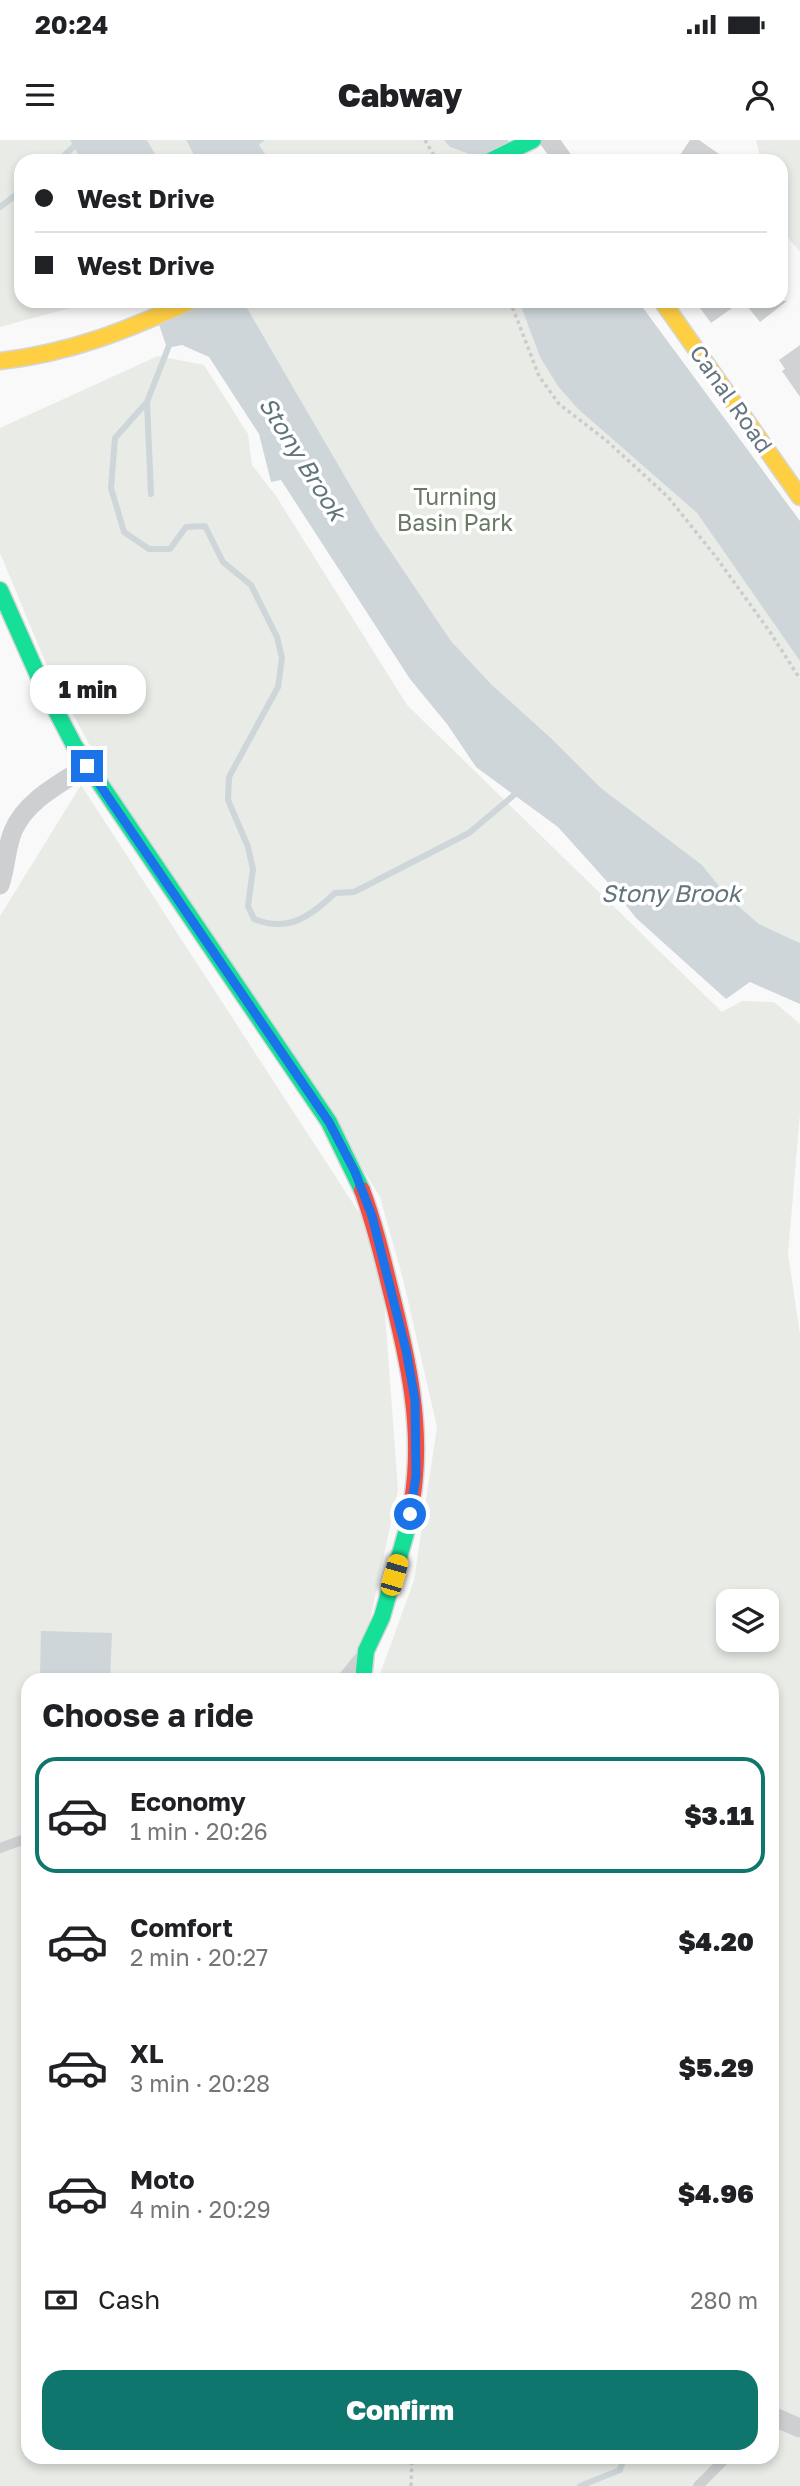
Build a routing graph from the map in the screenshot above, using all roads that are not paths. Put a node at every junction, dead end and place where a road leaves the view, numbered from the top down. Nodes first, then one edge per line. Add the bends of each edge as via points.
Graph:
1 (527, 143) edge
2 (504, 154) edge
3 (175, 308) edge
4 (667, 308) edge
5 (0, 361) edge
6 (800, 497) edge
7 (0, 590) edge
8 (87, 766) junction
9 (0, 885) edge
10 (366, 1651) junction
11 (347, 1673) edge
12 (364, 1673) edge
13 (21, 1840) edge
14 (0, 1848) edge
15 (779, 2419) edge
16 (800, 2428) edge
17 (720, 2464) edge
18 (698, 2486) edge

1 - 2 street
3 - 5 street via 97,343 58,354
4 - 6 street, Canal Road
7 - 8 street via 38,679
8 - 9 street via 37,800 22,816 12,833
8 - 10 street via 329,1122 372,1216 415,1400 416,1476 406,1533 382,1617
10 - 11 lane
10 - 12 street
13 - 14 lane
15 - 16 street
17 - 18 lane

